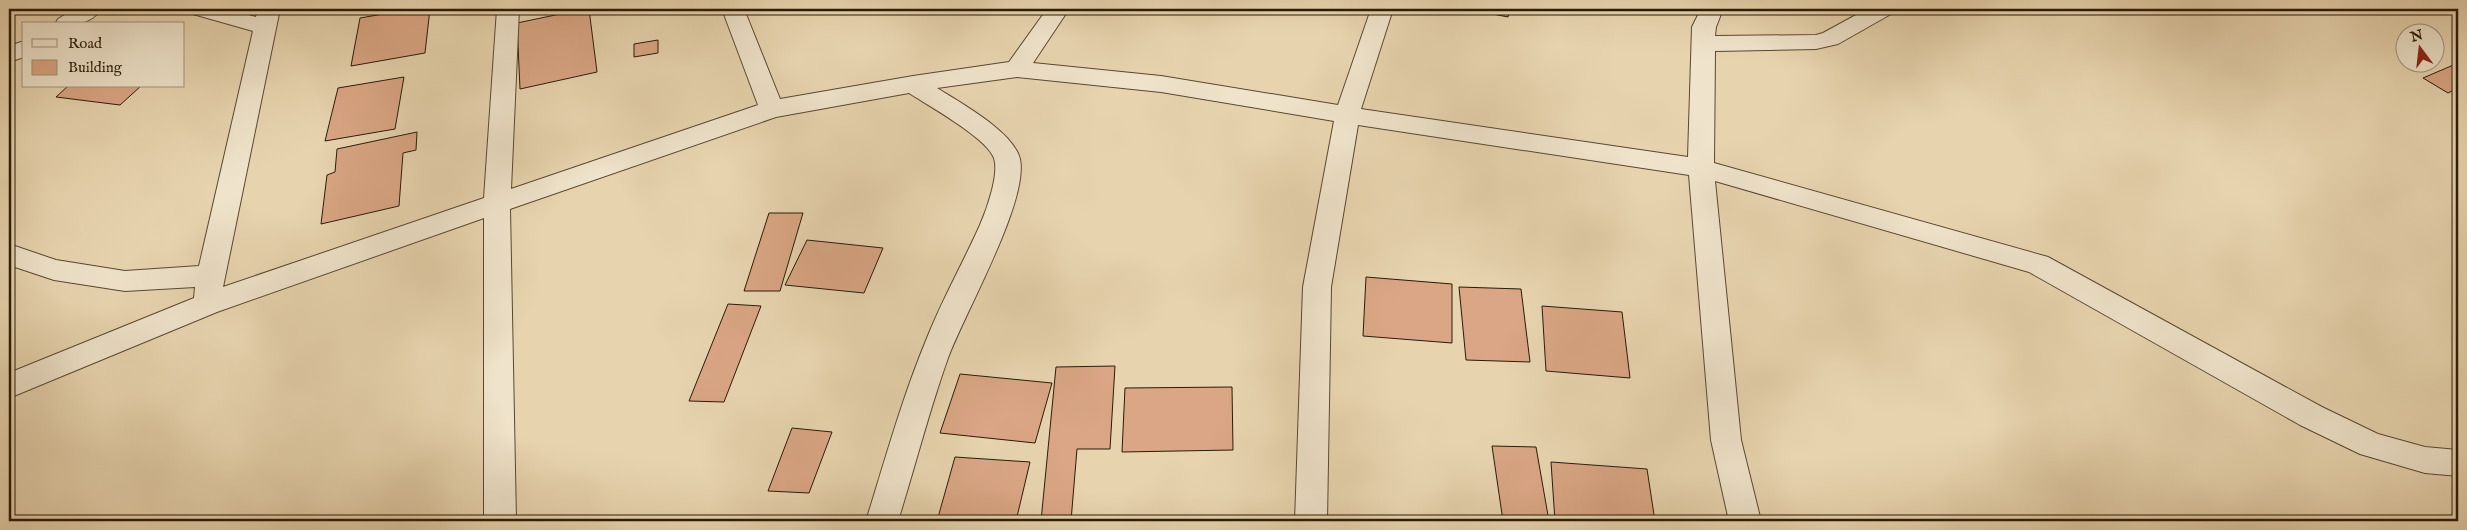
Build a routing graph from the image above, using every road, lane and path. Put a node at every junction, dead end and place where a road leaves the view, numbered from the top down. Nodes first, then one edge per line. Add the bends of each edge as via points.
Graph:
1 (90, 9) edge
2 (201, 9) edge
3 (508, 9) edge
4 (733, 9) edge
5 (1058, 9) edge
6 (1382, 9) edge
7 (1712, 9) edge
8 (1883, 9) edge
9 (267, 18) edge
10 (69, 22) edge
11 (1704, 44) junction
12 (22, 49) edge
13 (9, 55) edge
14 (1017, 69) junction
15 (913, 84) junction
16 (772, 109) junction
17 (1347, 115) junction
18 (1701, 168) junction
19 (497, 204) junction
20 (9, 254) edge
21 (211, 276) junction
22 (207, 304) junction
23 (9, 386) edge
24 (2458, 463) edge
25 (500, 521) edge
26 (882, 521) edge
27 (1311, 521) edge
28 (1745, 521) edge

1 - 10 street
2 - 9 street
3 - 19 street
4 - 16 street
5 - 14 street
6 - 17 street
7 - 11 street via 1704,27
8 - 11 street via 1830,39 1816,42
9 - 21 street
11 - 18 street
12 - 13 street
14 - 15 street
14 - 17 street via 1160,84
15 - 16 street
15 - 26 street via 991,138 1007,157 1006,187 988,236 941,337
16 - 19 street
17 - 18 street
17 - 27 street via 1318,287
18 - 24 street via 2038,264 2311,416 2371,445 2425,460
18 - 28 street via 1726,440
19 - 22 street
19 - 25 street
20 - 21 street via 54,270 124,281
21 - 22 street
22 - 23 street

